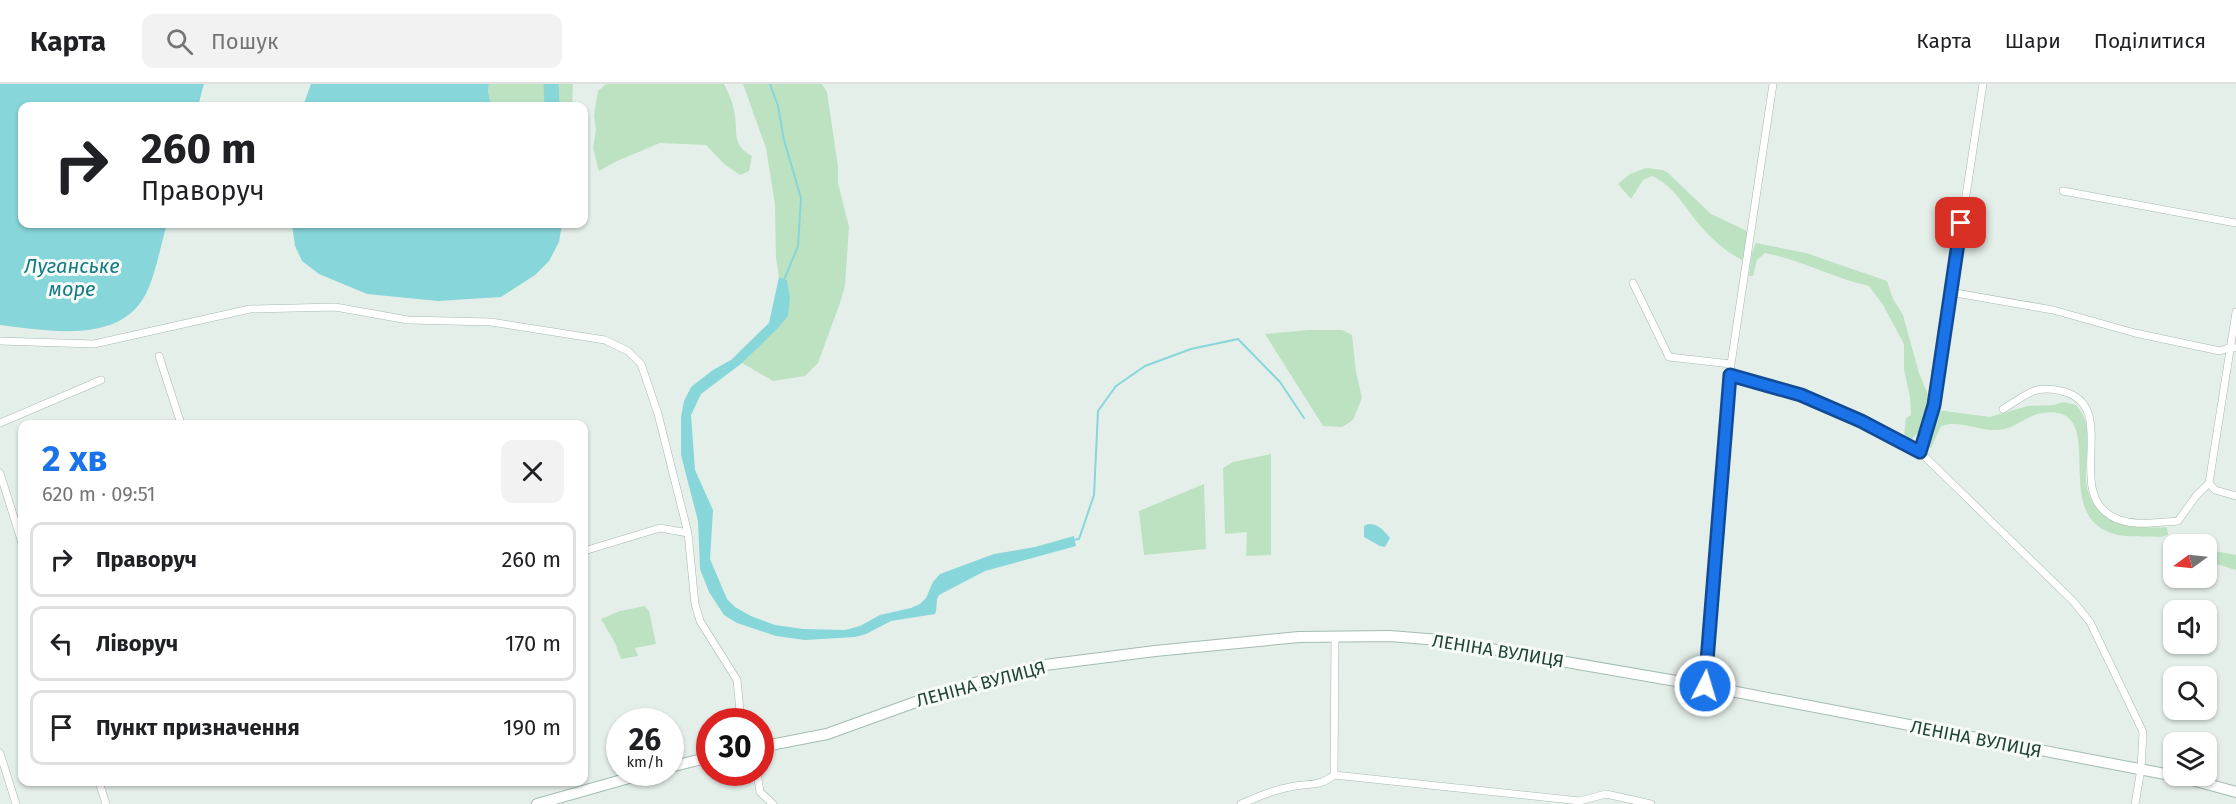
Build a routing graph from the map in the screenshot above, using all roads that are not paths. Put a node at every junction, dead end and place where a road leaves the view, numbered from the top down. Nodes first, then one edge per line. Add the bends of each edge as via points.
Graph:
1 (1773, 84) edge
2 (1983, 84) edge
3 (2063, 191) dead end
4 (2236, 223) edge
5 (1633, 283) dead end
6 (1950, 292) junction
7 (2236, 312) edge
8 (0, 341) edge
9 (2234, 348) edge
10 (159, 356) dead end
11 (1731, 364) junction
12 (1730, 375) junction
13 (101, 380) dead end
14 (2002, 409) dead end
15 (180, 420) edge
16 (0, 423) edge
17 (1920, 452) junction
18 (0, 473) edge
19 (2209, 483) junction
20 (2236, 496) edge
21 (18, 530) edge
22 (688, 533) junction
23 (588, 550) edge
24 (1335, 637) junction
25 (1705, 686) junction
26 (740, 708) edge
27 (774, 744) edge
28 (0, 753) edge
29 (2141, 770) junction
30 (3, 775) edge
31 (1334, 775) junction
32 (606, 784) edge
33 (100, 786) edge
34 (759, 786) edge
35 (2236, 792) edge
36 (16, 804) edge
37 (106, 804) edge
38 (537, 804) edge
39 (773, 804) edge
40 (1241, 804) edge
41 (1651, 804) edge
42 (2135, 804) edge

1 - 11 street
2 - 6 street
3 - 4 street
5 - 11 street via 1669,357
6 - 9 street via 2053,310 2220,351
6 - 17 street via 1934,405
7 - 9 street
8 - 22 street via 94,345 250,309 335,307 408,320 491,322 605,340 628,351 641,364
9 - 19 street
10 - 15 street
11 - 12 street
12 - 17 street via 1801,395
12 - 25 street
13 - 16 street
14 - 19 street via 2034,390 2055,389 2078,399 2089,414 2092,432 2093,495 2115,519 2149,524 2178,521
17 - 29 street via 2090,622 2143,732
18 - 21 street
19 - 20 street via 2215,490
22 - 23 street via 660,528
22 - 26 street via 700,621 737,680
24 - 25 street, ЛЕНІНА ВУЛИЦЯ via 1439,640
24 - 27 street, ЛЕНІНА ВУЛИЦЯ via 1155,651 1037,666 949,690 827,734
24 - 31 street
25 - 29 street, ЛЕНІНА ВУЛИЦЯ
28 - 30 street
29 - 35 street, ЛЕНІНА ВУЛИЦЯ
29 - 42 street
30 - 36 street
31 - 40 street via 1325,783 1292,786
31 - 41 street via 1580,801 1606,794
32 - 38 street
33 - 37 street
34 - 39 street

